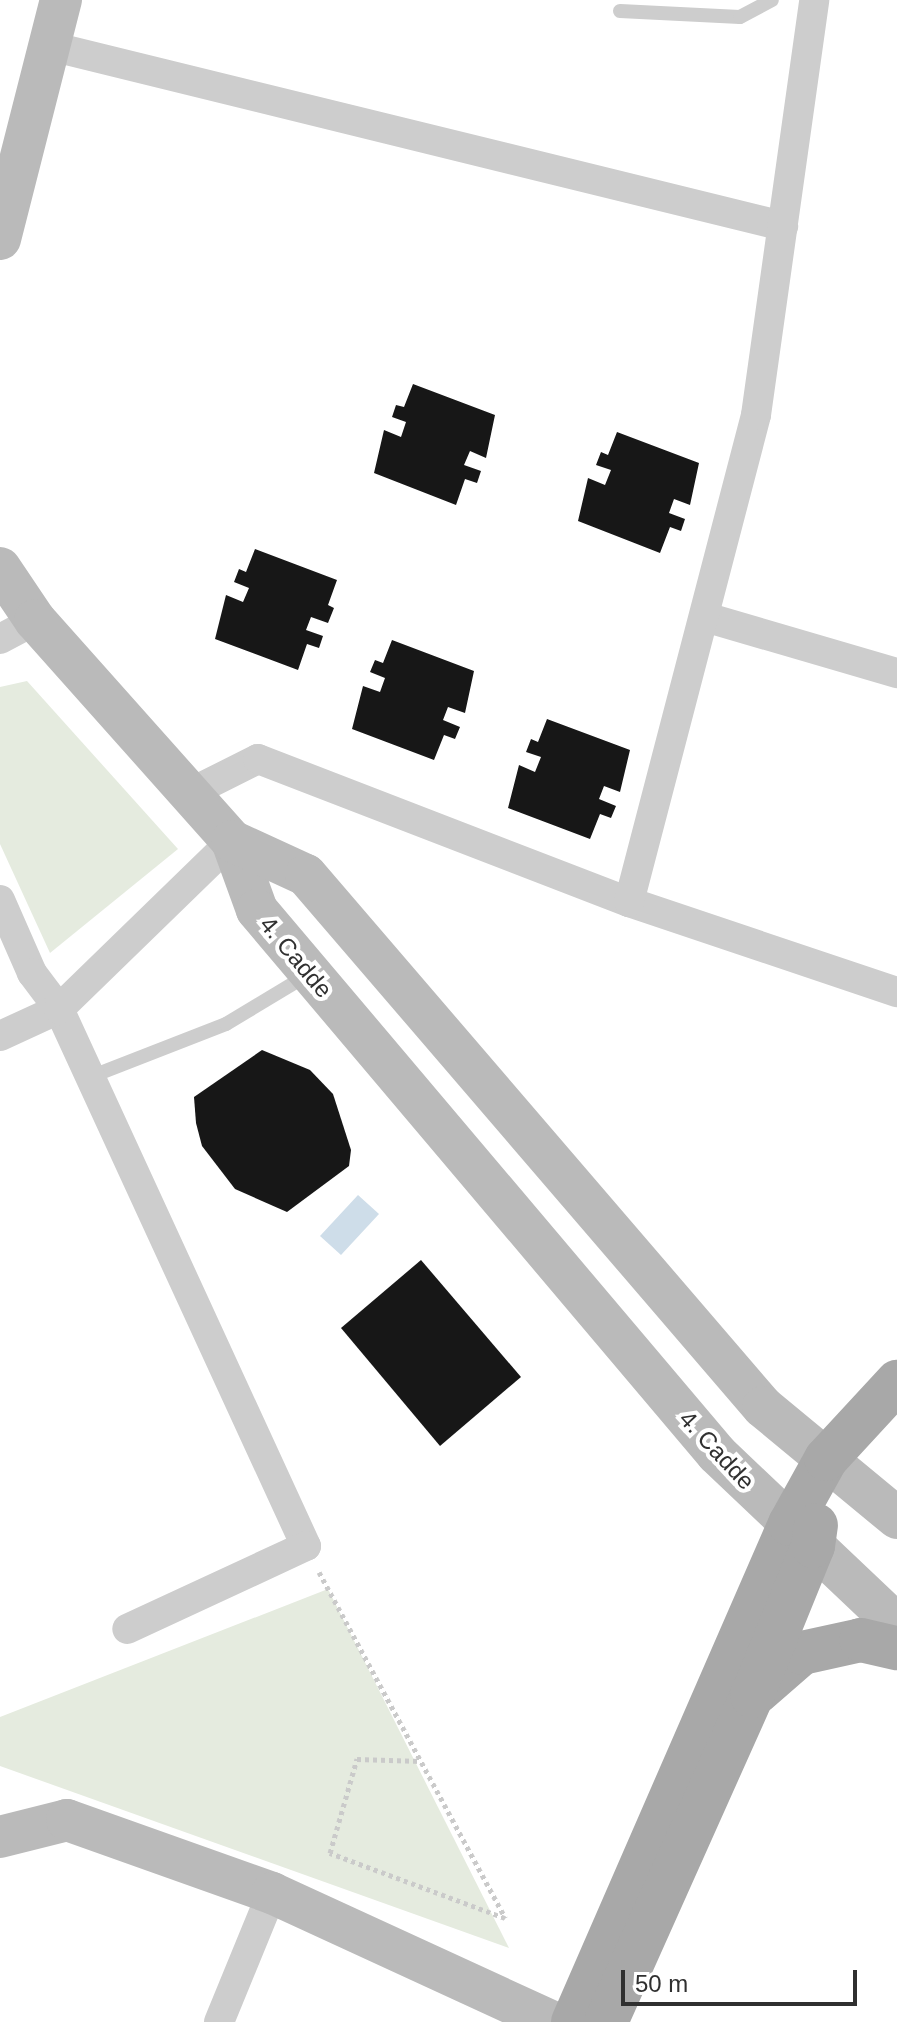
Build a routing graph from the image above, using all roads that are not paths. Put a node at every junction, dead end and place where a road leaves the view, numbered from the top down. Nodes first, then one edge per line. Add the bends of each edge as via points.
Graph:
1 (61, 0) edge
2 (772, 0) edge
3 (814, 0) edge
4 (620, 11) dead end
5 (50, 46) junction
6 (783, 226) junction
7 (0, 239) edge
8 (0, 568) edge
9 (705, 617) junction
10 (17, 630) edge
11 (897, 673) edge
12 (190, 793) junction
13 (232, 841) junction
14 (0, 900) edge
15 (629, 902) junction
16 (310, 974) junction
17 (897, 992) edge
18 (59, 1009) junction
19 (0, 1036) edge
20 (90, 1077) junction
21 (897, 1382) edge
22 (826, 1459) junction
23 (897, 1518) edge
24 (802, 1535) junction
25 (897, 1625) edge
26 (127, 1629) dead end
27 (897, 1648) edge
28 (752, 1696) junction
29 (0, 1837) edge
30 (272, 1893) junction
31 (219, 2022) edge
32 (552, 2022) edge
33 (573, 2022) edge
34 (606, 2022) edge

1 - 5 street
2 - 4 lane via 740,17
3 - 6 street
5 - 6 street
5 - 7 street
6 - 9 street via 756,415
8 - 10 street
9 - 11 street
9 - 15 street
10 - 12 street
12 - 13 street
12 - 15 street via 258,759
13 - 16 street, 4. Cadde via 257,910
13 - 18 street
13 - 22 street via 306,875 763,1407
14 - 18 street via 32,973
15 - 17 street
16 - 20 lane via 226,1024
16 - 24 street, 4. Cadde via 717,1454
18 - 19 street
18 - 20 street
20 - 26 street via 306,1546
21 - 22 main road
22 - 23 street
22 - 24 main road
24 - 25 street, 4. Cadde
24 - 28 main road
24 - 33 main road
27 - 28 main road via 861,1640 802,1653
28 - 34 main road
29 - 30 street via 67,1820
30 - 31 street
30 - 32 street

